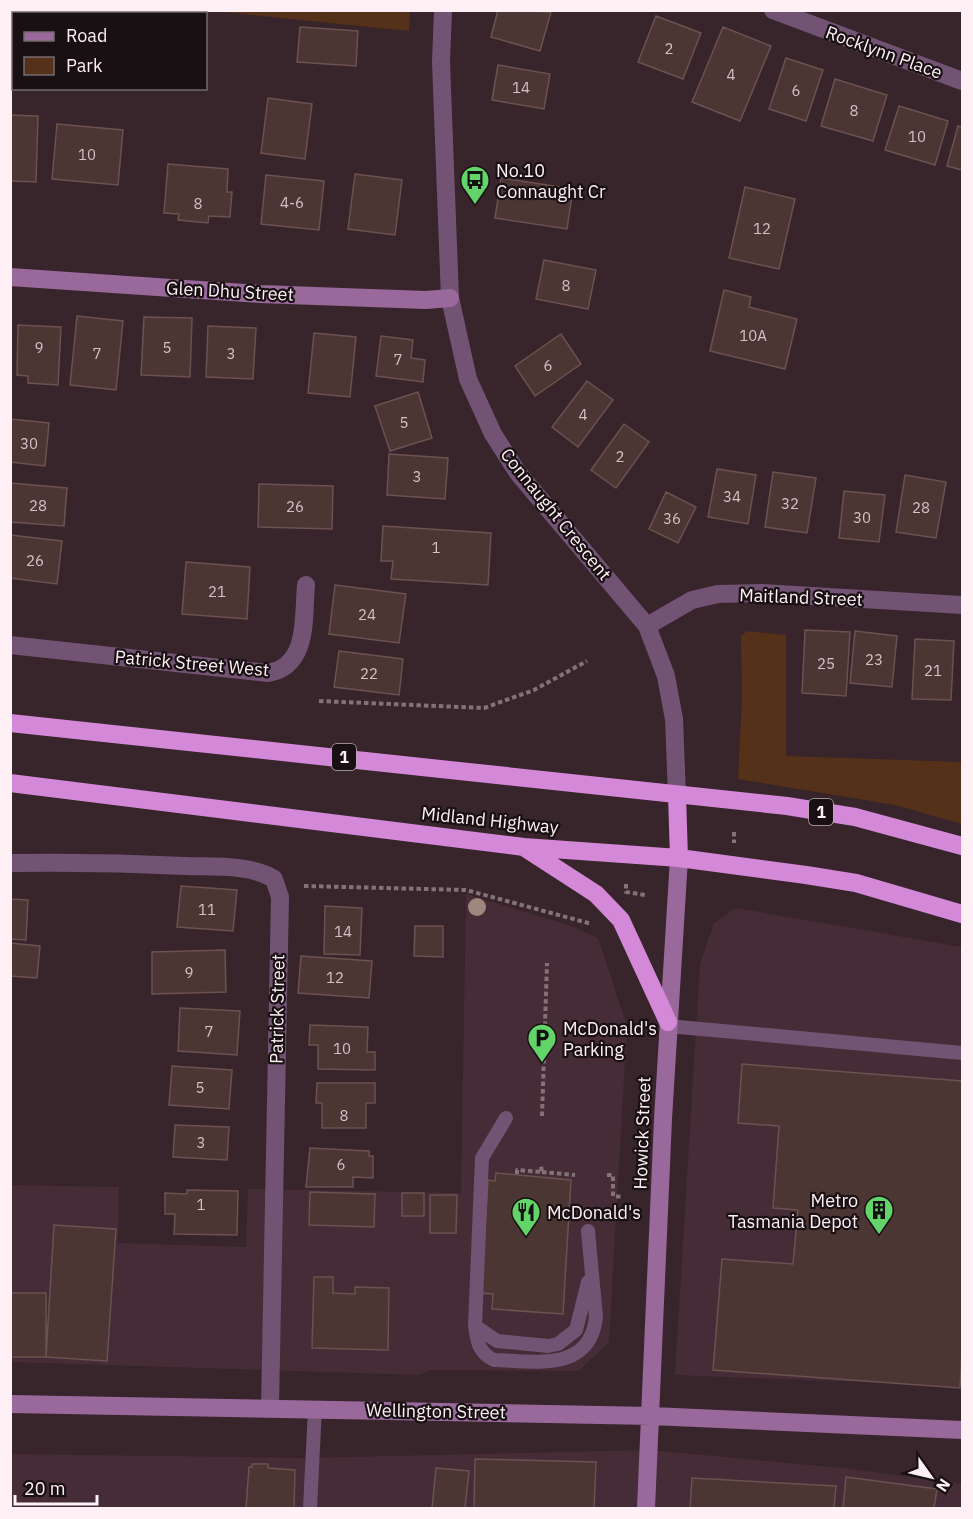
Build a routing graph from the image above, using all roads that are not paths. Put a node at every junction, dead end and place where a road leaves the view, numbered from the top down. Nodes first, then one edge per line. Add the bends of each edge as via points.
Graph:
1 (443, 10) edge
2 (773, 10) edge
3 (963, 81) edge
4 (10, 277) edge
5 (450, 298) junction
6 (306, 585) dead end
7 (963, 605) edge
8 (647, 626) junction
9 (10, 645) edge
10 (10, 723) edge
11 (10, 783) edge
12 (677, 795) junction
13 (963, 846) edge
14 (524, 847) junction
15 (679, 858) junction
16 (10, 863) edge
17 (963, 914) edge
18 (668, 1024) junction
19 (963, 1053) edge
20 (506, 1118) dead end
21 (588, 1231) dead end
22 (10, 1404) edge
23 (270, 1407) junction
24 (315, 1408) junction
25 (652, 1416) junction
26 (861, 1425) junction
27 (963, 1430) edge
28 (963, 1443) edge
29 (310, 1509) edge
30 (646, 1509) edge

1 - 5 street, Connaught Crescent via 442,107
2 - 3 street, Rocklynn Place
4 - 5 street, Glen Dhu Street via 260,294
5 - 8 street, Connaught Crescent via 468,379 493,434 519,473
6 - 9 street, Patrick Street West via 299,647 290,665 280,671 268,673
7 - 8 street, Maitland Street via 718,594 692,600
8 - 12 street, Connaught Crescent via 666,676 674,719
10 - 12 highway, 1
11 - 14 highway, Midland Highway
12 - 13 highway, 1 via 787,806 855,818
12 - 15 highway, Howick Street
14 - 15 highway, Midland Highway
14 - 18 highway via 596,894 621,920
15 - 17 highway, Midland Highway via 856,883
15 - 18 street, Howick Street
16 - 23 street, Patrick Street via 98,862 228,868 264,872 274,879 280,897
18 - 19 lane
18 - 25 street, Howick Street
20 - 21 lane via 482,1158 475,1326 480,1350 494,1360 558,1362 576,1353 594,1329
22 - 23 street, Wellington Street
23 - 24 street, Wellington Street
24 - 25 street, Wellington Street
24 - 29 lane
25 - 26 street, Wellington Street
25 - 30 street, Howick Street
26 - 27 street, Wellington Street
26 - 28 street, Wellington Street

